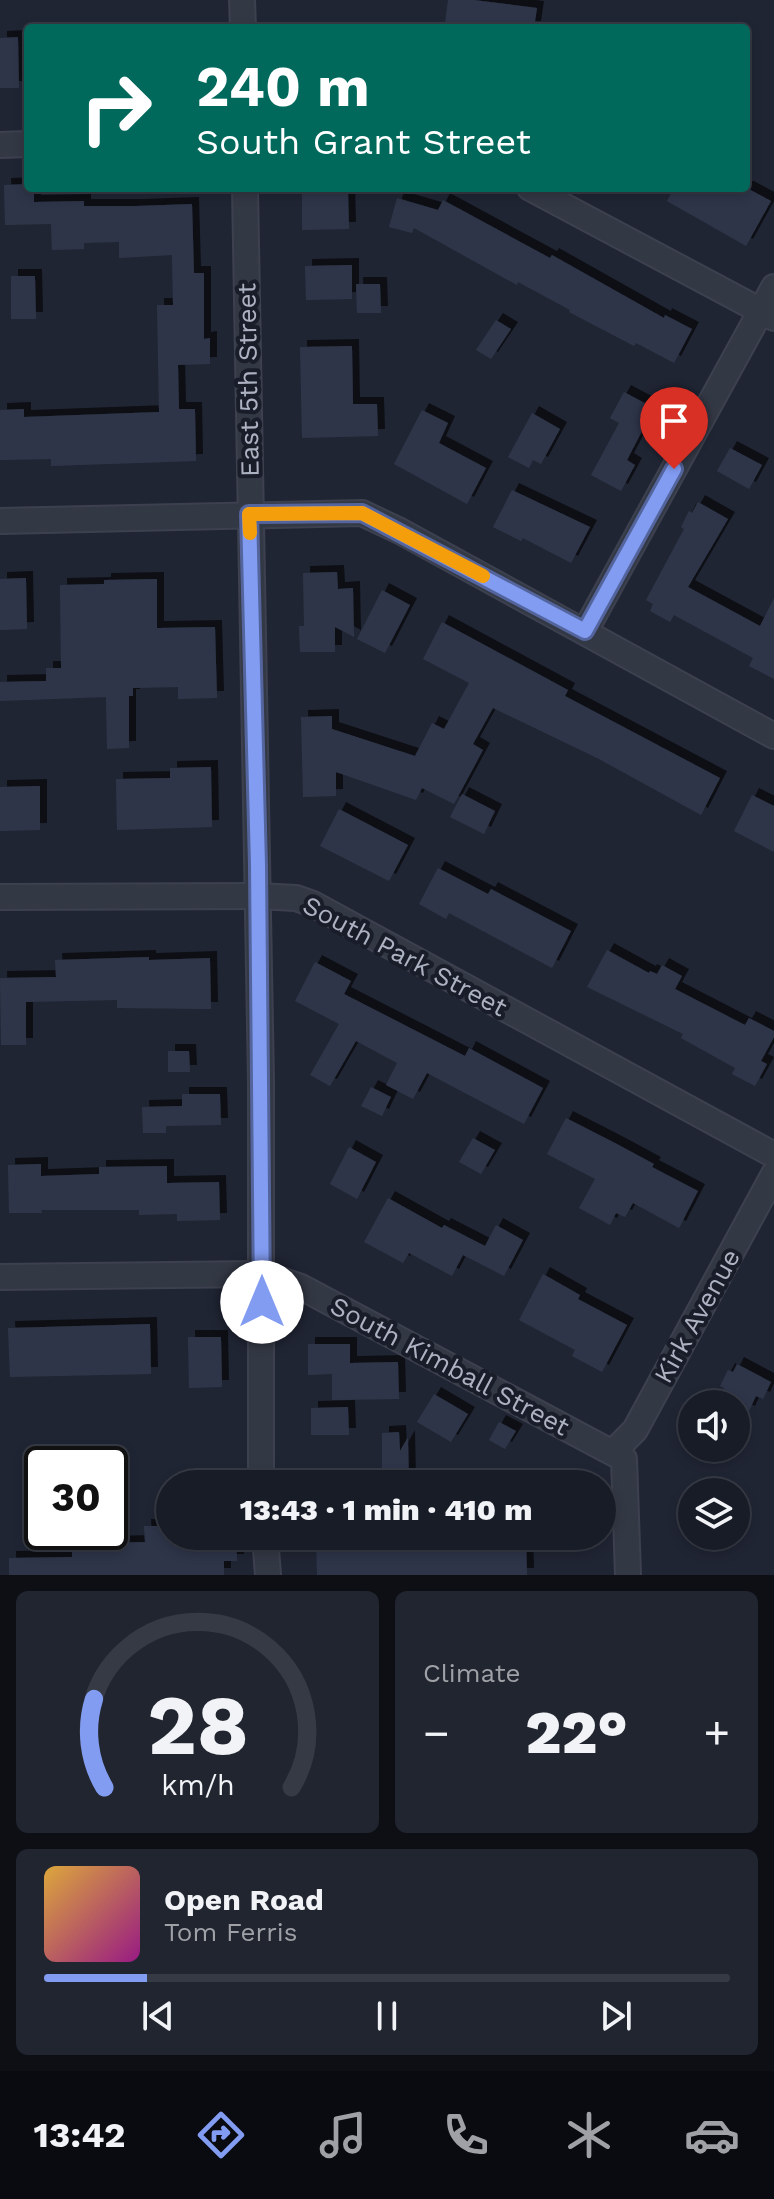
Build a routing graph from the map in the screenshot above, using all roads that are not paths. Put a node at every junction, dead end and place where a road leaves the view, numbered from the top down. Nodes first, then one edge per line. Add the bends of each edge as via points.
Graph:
1 (242, 0) edge
2 (243, 24) edge
3 (24, 144) edge
4 (0, 145) edge
5 (245, 192) edge
6 (538, 192) edge
7 (774, 287) edge
8 (768, 314) edge
9 (249, 514) junction
10 (0, 521) edge
11 (585, 631) junction
12 (774, 736) edge
13 (258, 896) junction
14 (0, 897) edge
15 (774, 1155) edge
16 (774, 1174) edge
17 (263, 1274) junction
18 (0, 1277) edge
19 (613, 1452) junction
20 (261, 1470) edge
21 (266, 1550) edge
22 (268, 1575) edge
23 (628, 1575) edge

1 - 2 street
3 - 4 street
5 - 9 street, East 5th Street
6 - 8 street
7 - 8 street
8 - 11 street
9 - 10 street
9 - 11 street via 362,513
9 - 13 street, East 5th Street
11 - 12 street
13 - 14 street, South Park Street
13 - 15 street, South Park Street via 313,904
13 - 17 street, East 5th Street
16 - 19 street, Kirk Avenue via 635,1430
17 - 18 street, South Kimball Street
17 - 19 street, South Kimball Street via 301,1287
17 - 20 street, East 5th Street
19 - 23 street via 624,1459
21 - 22 street

